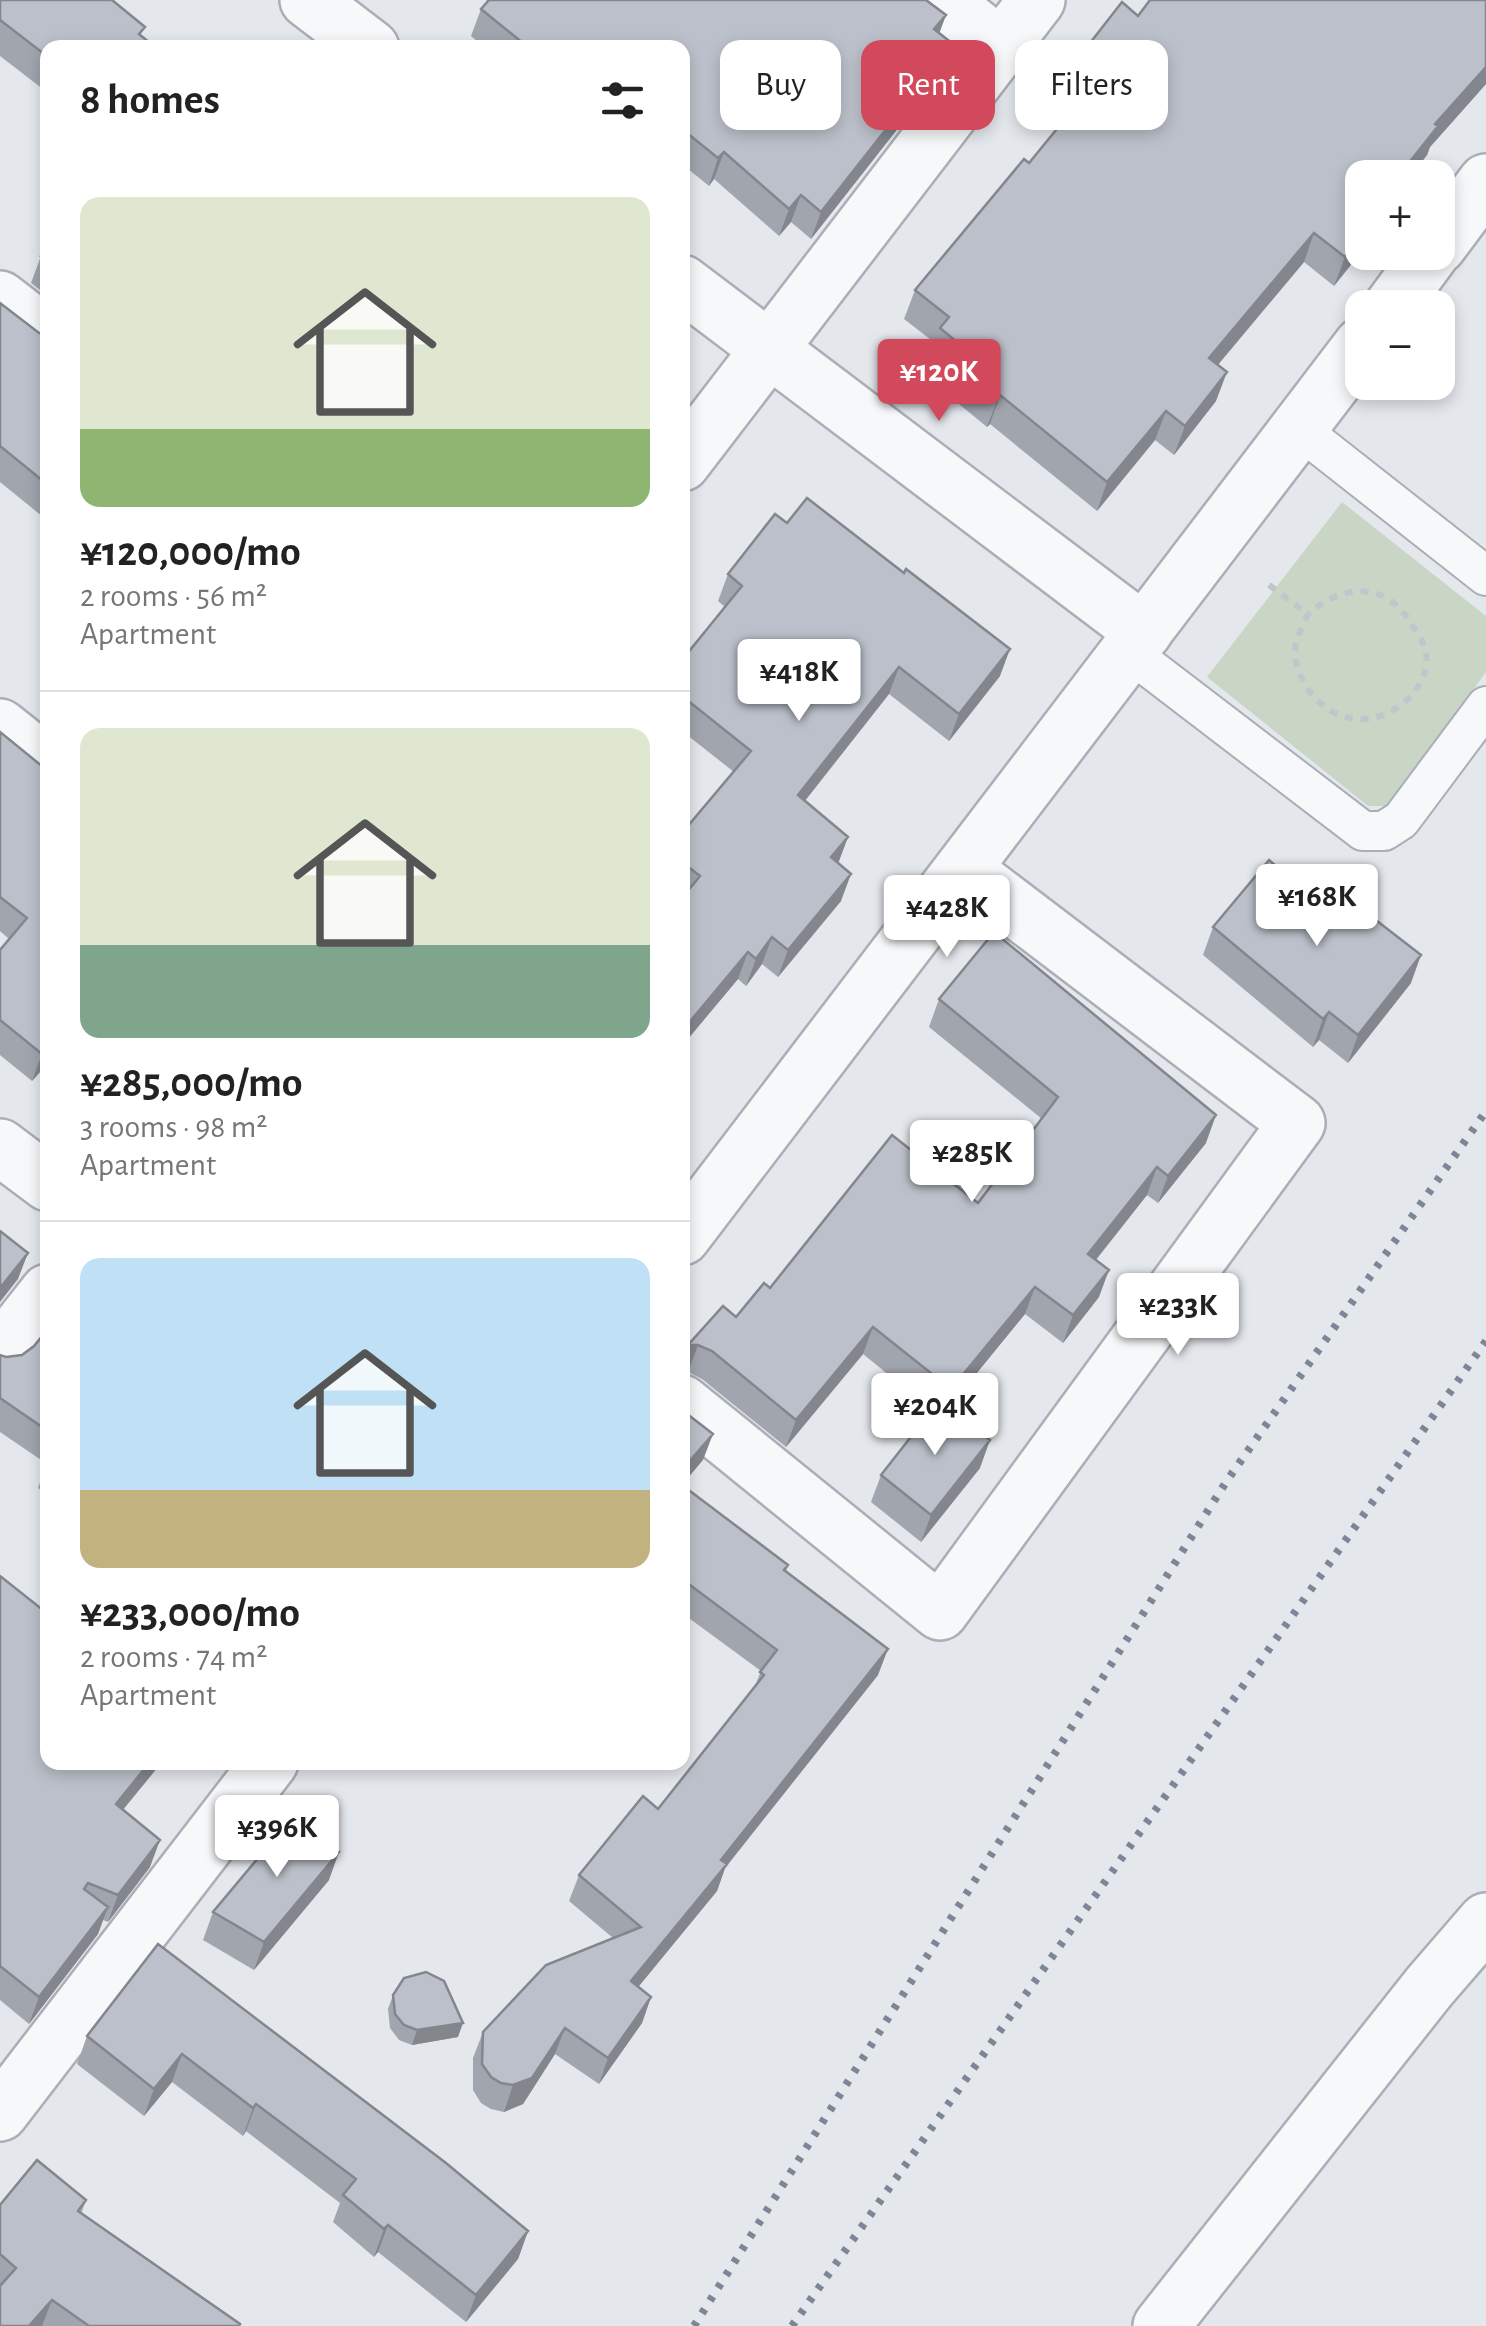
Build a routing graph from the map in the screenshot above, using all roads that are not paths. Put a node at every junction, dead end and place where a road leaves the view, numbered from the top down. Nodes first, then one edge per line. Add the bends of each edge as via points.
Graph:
1 (308, 0) edge
2 (942, 0) edge
3 (1037, 0) edge
4 (360, 40) edge
5 (1001, 47) junction
6 (1486, 182) edge
7 (1455, 223) edge
8 (690, 289) edge
9 (0, 300) edge
10 (40, 330) edge
11 (770, 349) junction
12 (1345, 368) edge
13 (1299, 430) junction
14 (690, 453) edge
15 (1486, 576) edge
16 (1136, 642) junction
17 (1486, 706) edge
18 (0, 727) edge
19 (40, 759) edge
20 (963, 868) junction
21 (0, 1147) edge
22 (40, 1177) edge
23 (690, 1226) edge
24 (40, 1302) edge
25 (0, 1354) edge
26 (690, 1409) edge
27 (264, 1770) edge
28 (1486, 1921) edge
29 (0, 2113) edge
30 (1162, 2326) edge

1 - 4 street
2 - 5 street
3 - 5 street
5 - 11 street
6 - 7 street
8 - 11 street
9 - 10 street
11 - 14 street
11 - 16 street
12 - 13 street
13 - 15 lane
13 - 16 street
16 - 17 lane via 1363,831 1384,831 1401,820
16 - 20 street
18 - 19 street
20 - 23 street
20 - 26 street via 1297,1124 940,1612
21 - 22 street
24 - 25 street
27 - 29 street
28 - 30 street

